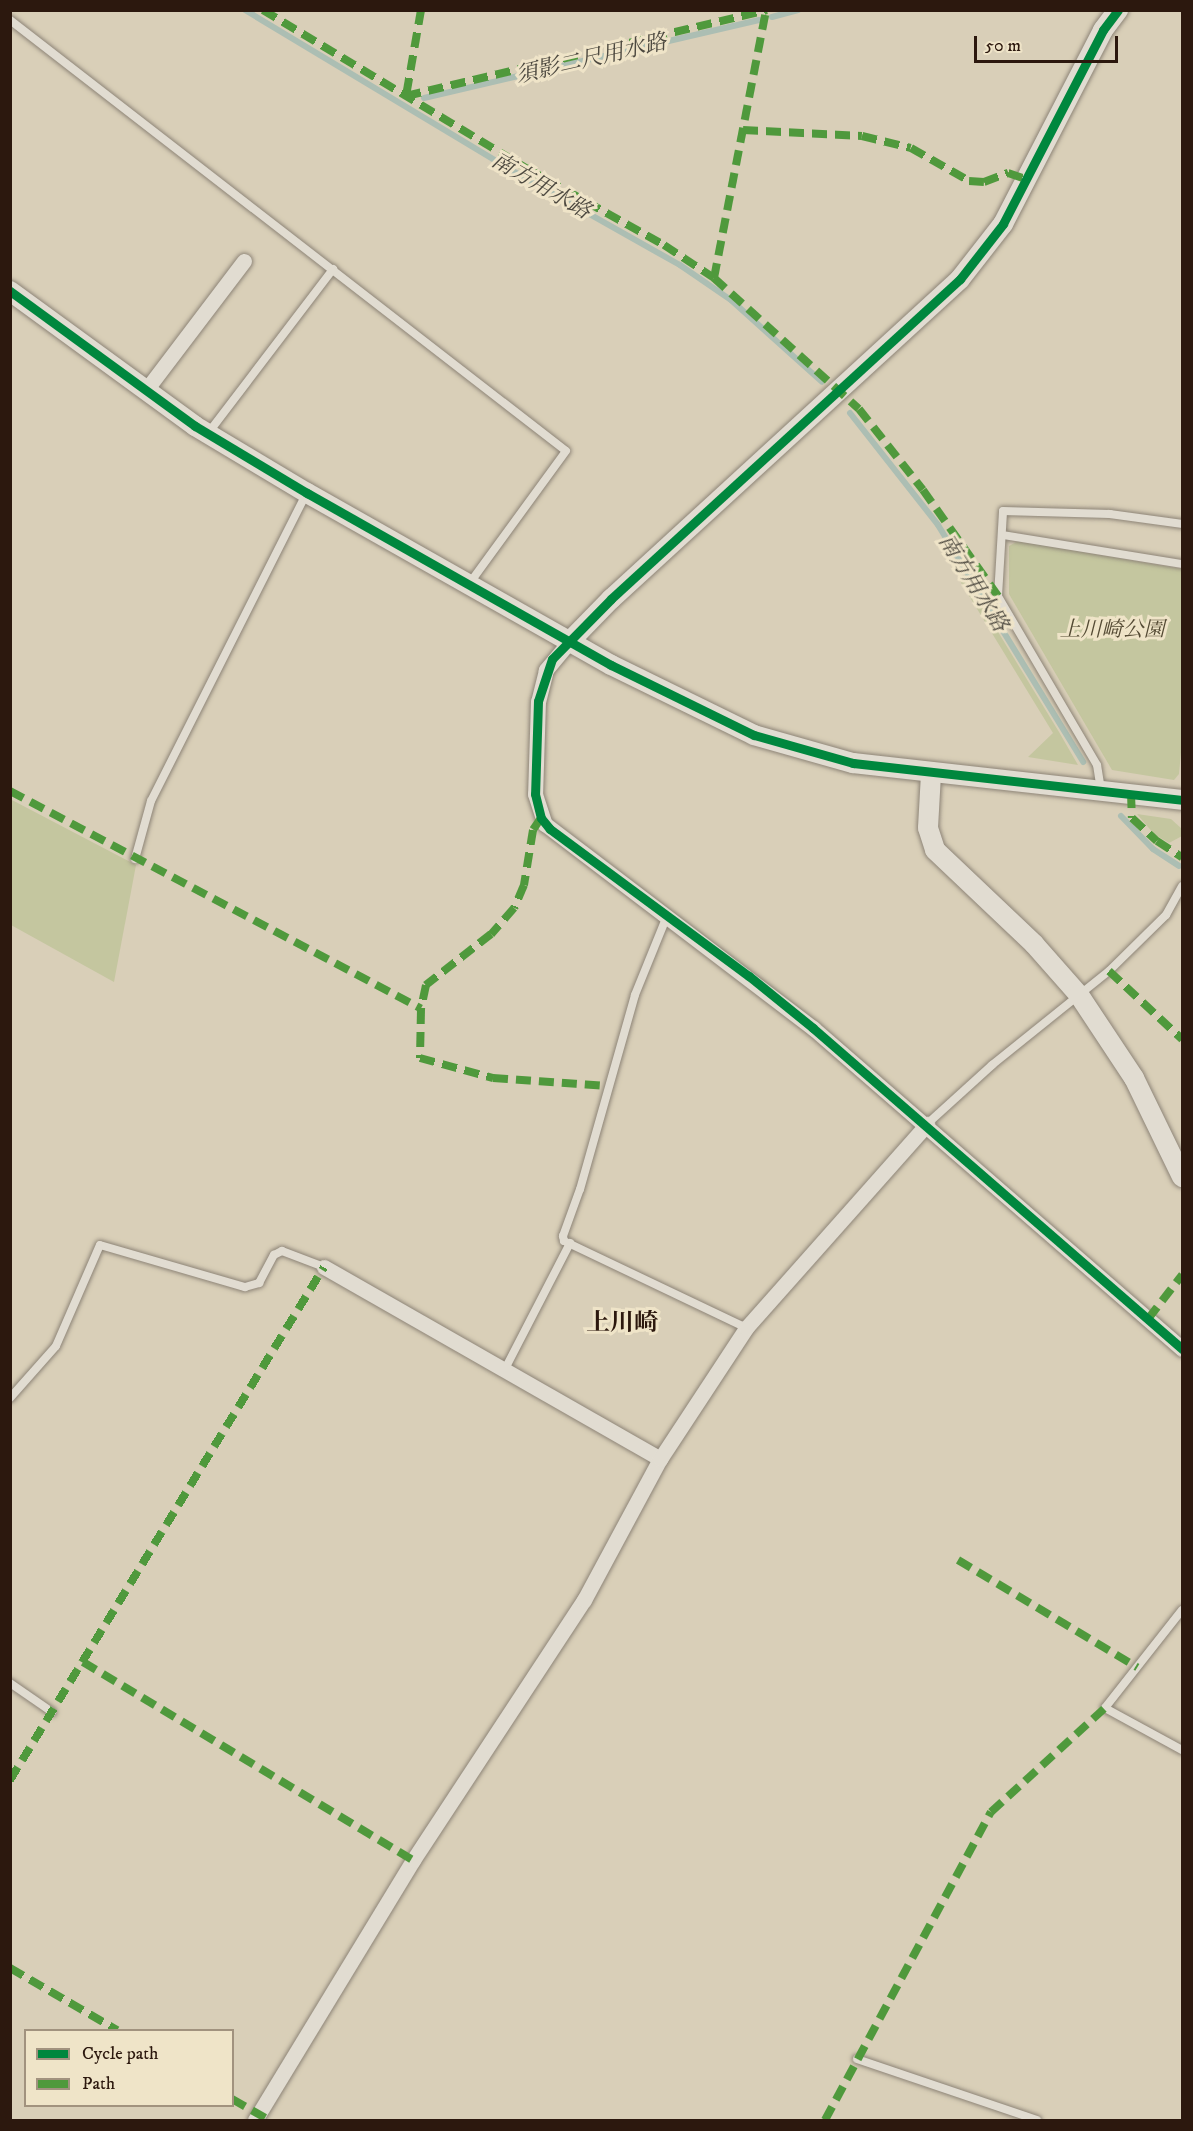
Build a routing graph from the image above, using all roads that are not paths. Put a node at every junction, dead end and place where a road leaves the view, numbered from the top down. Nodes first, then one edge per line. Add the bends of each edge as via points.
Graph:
1 (1118, 10) edge
2 (10, 21) edge
3 (244, 261) dead end
4 (333, 269) junction
5 (10, 291) edge
6 (146, 390) junction
7 (209, 434) junction
8 (307, 493) junction
9 (1182, 524) edge
10 (1003, 535) junction
11 (1182, 564) edge
12 (468, 586) junction
13 (570, 641) junction
14 (931, 774) junction
15 (1101, 790) junction
16 (1182, 800) edge
17 (135, 859) dead end
18 (1182, 886) edge
19 (667, 914) junction
20 (1079, 995) junction
21 (927, 1124) junction
22 (1182, 1177) edge
23 (570, 1244) junction
24 (324, 1267) joint
25 (746, 1328) junction
26 (1182, 1349) edge
27 (505, 1369) junction
28 (10, 1398) edge
29 (660, 1459) junction
30 (1182, 1610) edge
31 (10, 1683) edge
32 (52, 1712) dead end
33 (1182, 1750) edge
34 (857, 2059) dead end
35 (255, 2121) edge
36 (1036, 2121) edge

1 - 13 street via 1103,30 1003,224 960,279
2 - 4 lane
3 - 6 street
4 - 7 lane
4 - 12 lane via 566,451
5 - 6 street
6 - 7 street
7 - 8 street
8 - 12 street
8 - 17 lane via 151,801
9 - 10 lane via 1110,514 1003,511
10 - 11 lane
10 - 15 lane via 998,597 1097,765
12 - 13 street
13 - 14 street via 668,695 754,735 829,758
13 - 19 street via 552,659 539,693 536,807 550,829
14 - 15 street
14 - 20 street via 928,828 941,858 1034,944
15 - 16 street
18 - 20 lane via 1166,915
19 - 21 street via 749,976
19 - 23 lane via 635,995 580,1189 565,1224 563,1236
20 - 21 lane
20 - 22 street via 1134,1078
21 - 25 street
21 - 26 street
23 - 25 lane
23 - 27 lane
24 - 27 street
24 - 28 lane via 282,1251 274,1255 259,1283 245,1287 100,1245 56,1347
25 - 29 street
27 - 29 street
29 - 35 street via 584,1600 413,1860
30 - 33 lane via 1105,1708
31 - 32 lane
34 - 36 lane

